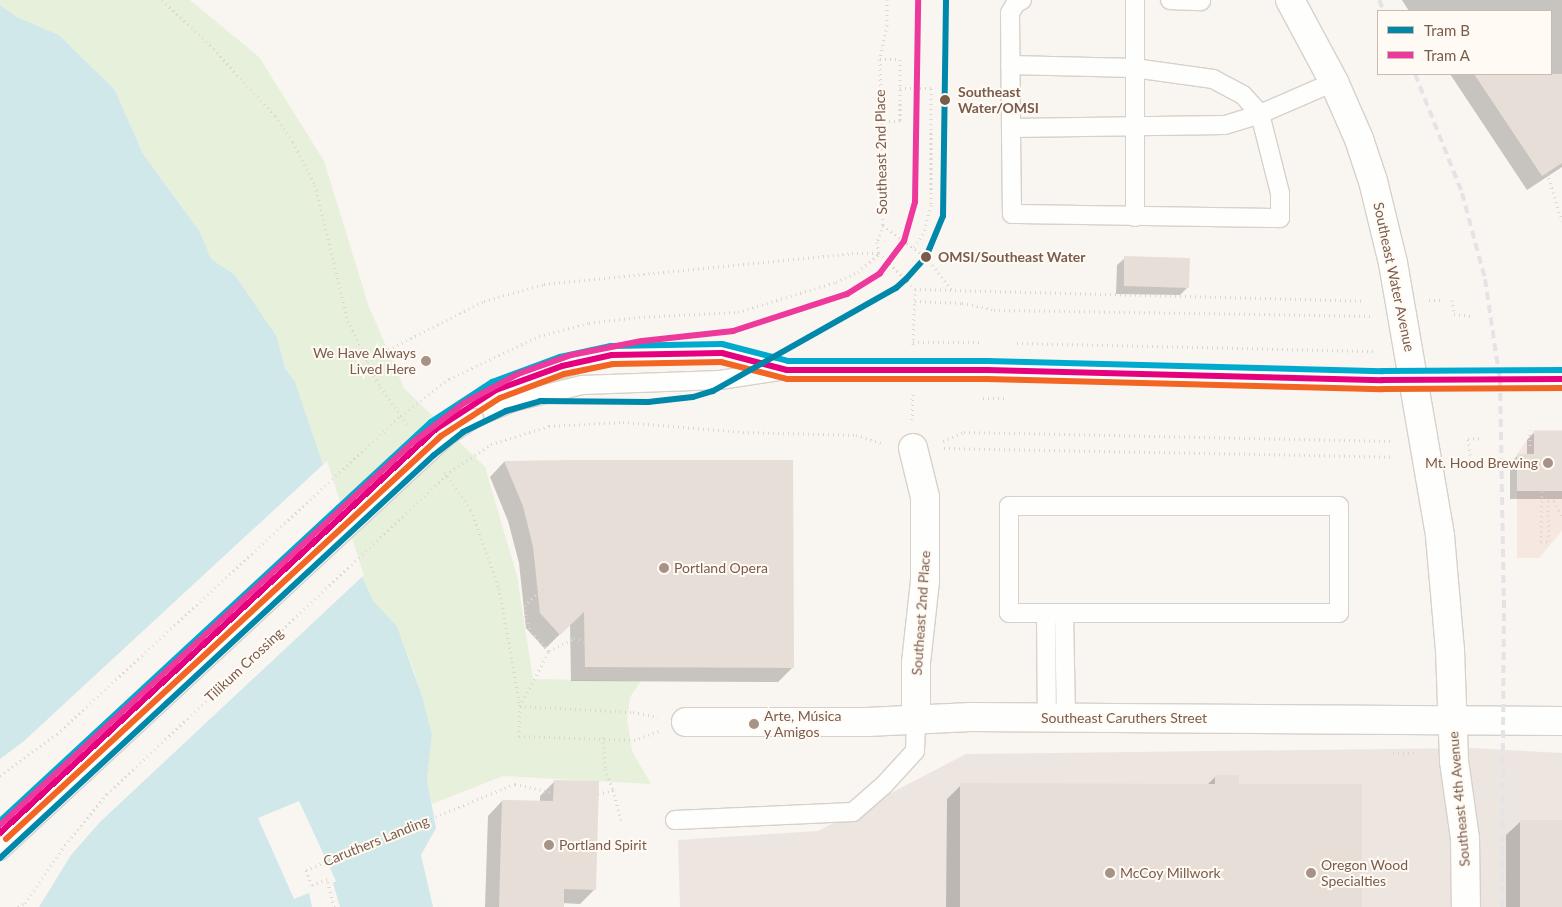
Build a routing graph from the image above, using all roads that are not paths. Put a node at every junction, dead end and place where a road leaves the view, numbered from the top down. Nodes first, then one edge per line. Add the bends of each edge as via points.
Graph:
1 (1022, 0) edge
2 (1135, 0) edge
3 (1170, 0) edge
4 (1290, 0) edge
5 (1201, 1) edge
6 (1010, 65) junction
7 (1134, 68) junction
8 (1334, 82) junction
9 (1260, 114) junction
10 (1134, 127) junction
11 (1011, 128) junction
12 (1135, 217) junction
13 (787, 370) junction
14 (1562, 379) edge
15 (1415, 380) junction
16 (471, 413) junction
17 (913, 448) road end
18 (1046, 614) junction
19 (1064, 614) junction
20 (1057, 718) junction
21 (916, 720) junction
22 (1453, 720) junction
23 (1562, 721) edge
24 (686, 722) road end
25 (675, 820) dead end
26 (0, 833) edge
27 (0, 851) edge
28 (1466, 907) edge

1 - 6 lane via 1010,12
2 - 7 lane
3 - 5 lane
4 - 8 street, Southeast Water Avenue
6 - 7 lane
6 - 11 lane
7 - 9 lane via 1212,79 1243,95
7 - 10 lane
8 - 9 lane
8 - 15 street, Southeast Water Avenue via 1373,181
9 - 10 lane via 1225,125
9 - 12 lane via 1280,194 1280,218
10 - 11 lane
10 - 12 lane
11 - 12 lane via 1012,214
13 - 15 lane via 986,370
13 - 16 lane via 720,380 582,385
13 - 16 lane via 722,353 612,356 519,380
14 - 15 lane
15 - 22 street, Southeast Water Avenue via 1446,588
16 - 26 lane, bridge via 413,449
16 - 27 lane, Tilikum Crossing, bridge
17 - 21 street, Southeast 2nd Place via 925,497 925,582 916,663
18 - 19 lane
18 - 19 lane via 1009,614 1009,506 1339,506 1339,614
18 - 20 lane
19 - 20 lane
20 - 21 street, Southeast Caruthers Street
20 - 22 street, Southeast Caruthers Street
21 - 24 street, Southeast Caruthers Street
21 - 25 lane via 915,751 884,786 853,812
22 - 23 street, Southeast Caruthers Street
22 - 28 street, Southeast 4th Avenue via 1454,761 1465,838

